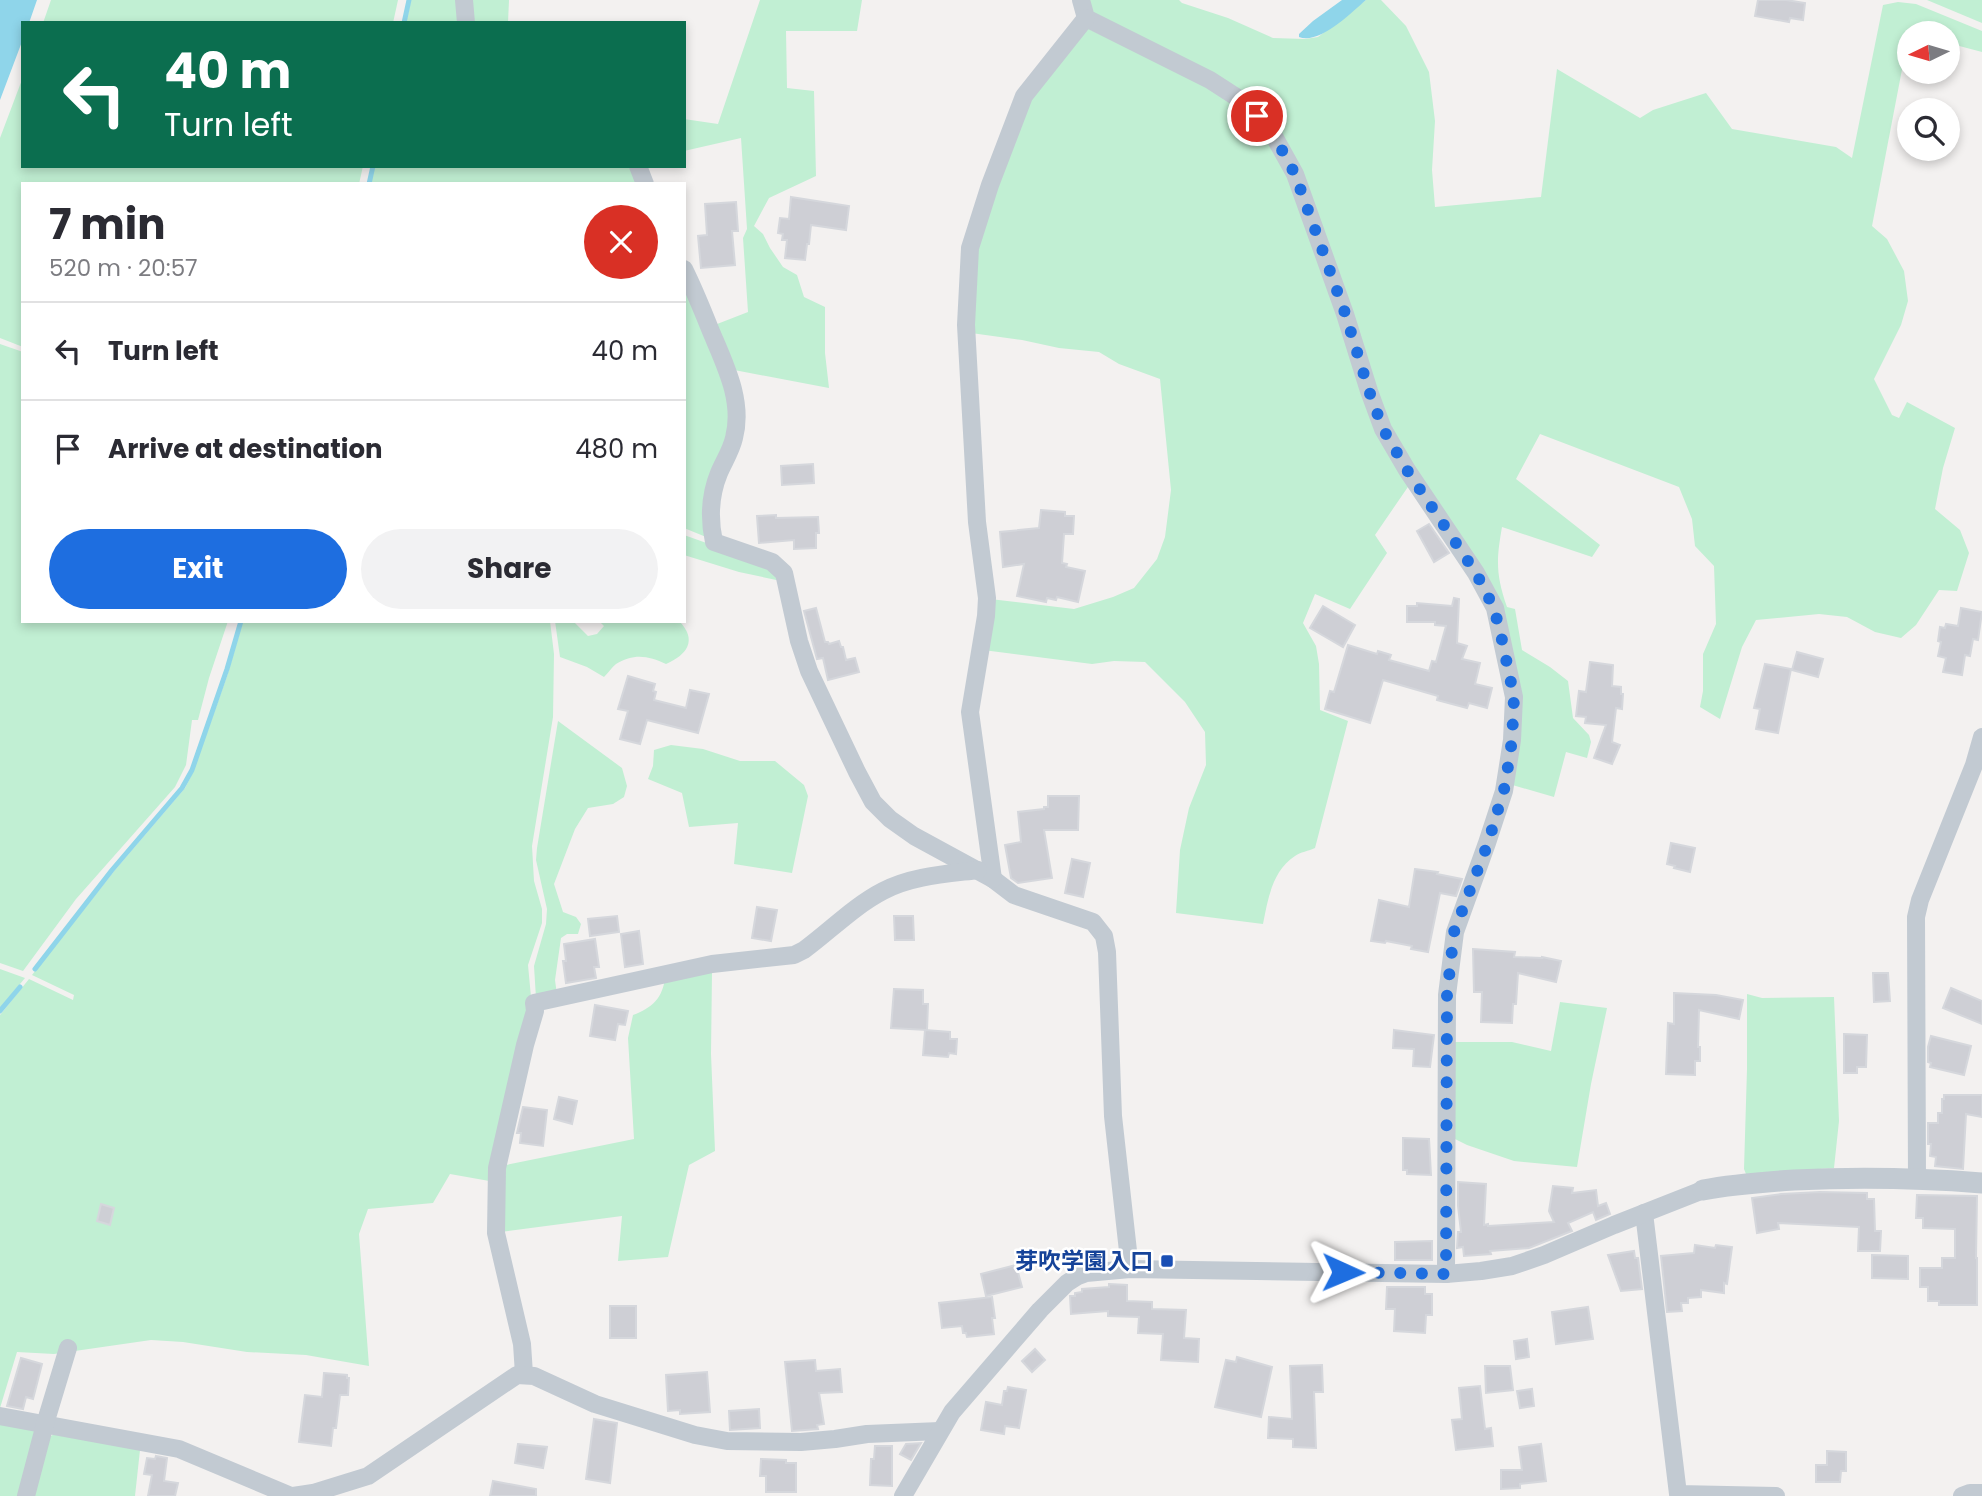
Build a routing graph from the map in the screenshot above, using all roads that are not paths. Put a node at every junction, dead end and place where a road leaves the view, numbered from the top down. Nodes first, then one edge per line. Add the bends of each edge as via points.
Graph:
1 (464, 0) edge
2 (1081, 0) edge
3 (1086, 18) junction
4 (466, 21) edge
5 (686, 274) edge
6 (1982, 737) edge
7 (985, 874) junction
8 (1917, 1178) junction
9 (1982, 1183) edge
10 (1703, 1190) joint
11 (1644, 1213) junction
12 (1130, 1269) junction
13 (1446, 1274) junction
14 (68, 1348) dead end
15 (524, 1374) junction
16 (0, 1416) edge
17 (45, 1424) junction
18 (940, 1431) junction
19 (1982, 1493) edge
20 (26, 1496) edge
21 (292, 1496) edge
22 (903, 1496) edge
23 (1776, 1496) edge
24 (1962, 1496) edge

1 - 4 street
2 - 3 street
3 - 7 street via 1024,96 971,248 966,325 977,522 987,598 970,712
3 - 13 street via 1210,80 1244,102 1270,128 1299,185 1383,429 1494,608 1514,697 1512,740 1504,792 1454,932 1450,963
5 - 7 street via 727,373 737,415 728,457 713,491 710,526 714,542 772,562 783,573 809,671 873,802 914,836
6 - 8 street via 1916,917
7 - 12 street via 1014,895 1093,922 1104,936 1113,1116
7 - 15 street via 943,874 882,891 794,955 712,964 534,1003 497,1168 496,1233 522,1344
8 - 9 street
8 - 10 street via 1781,1181
10 - 11 street
11 - 13 street via 1512,1266
11 - 23 street via 1678,1494
12 - 13 street
12 - 18 street via 1086,1273 1067,1283
14 - 17 street
15 - 18 street via 595,1404 727,1441 801,1442
15 - 21 street via 508,1380 368,1476
16 - 17 street
17 - 20 street
17 - 21 street via 180,1449
18 - 22 street
19 - 24 street

